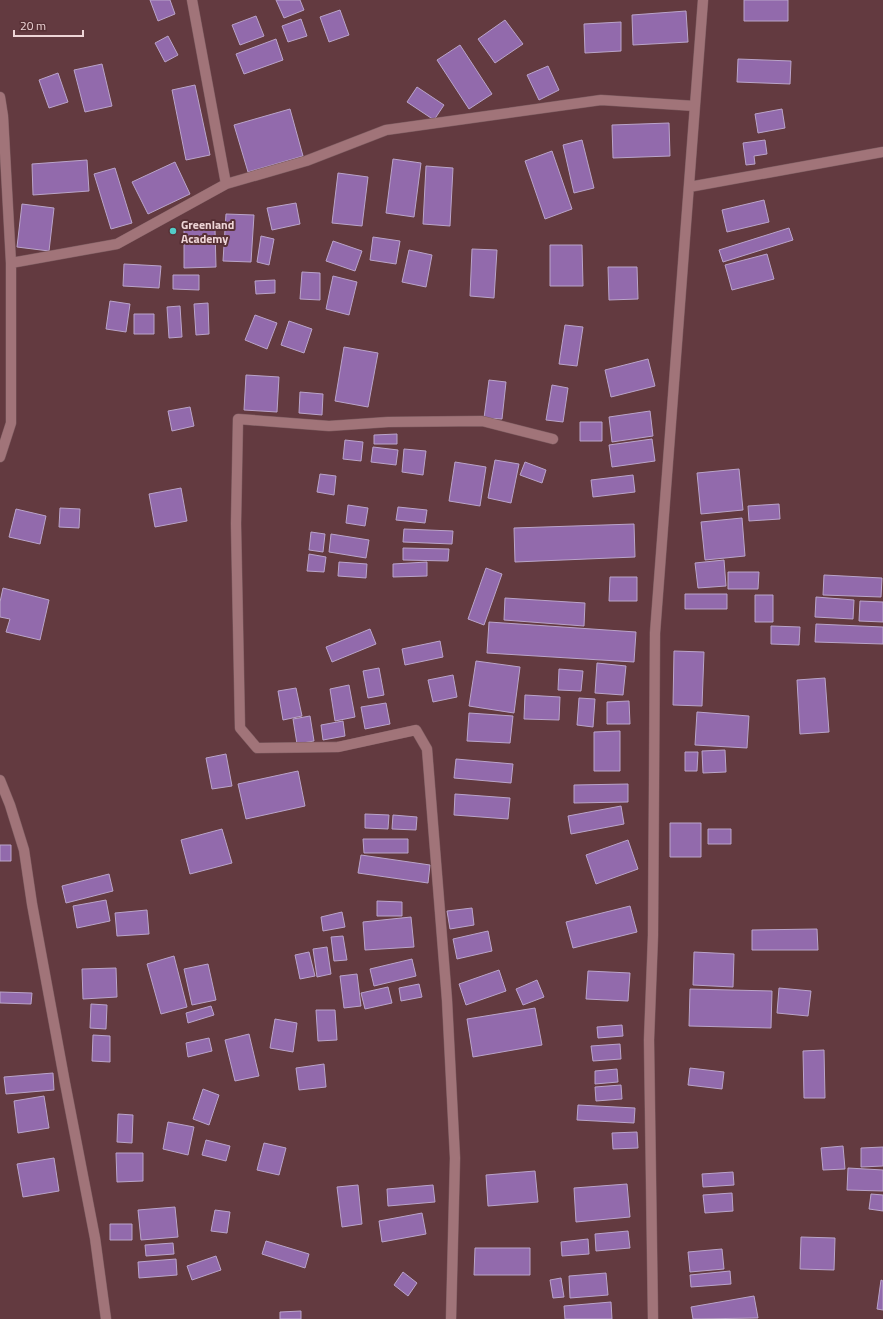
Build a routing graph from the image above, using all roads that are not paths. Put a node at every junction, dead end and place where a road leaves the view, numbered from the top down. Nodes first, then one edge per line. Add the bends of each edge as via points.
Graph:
1 (192, 0) edge
2 (703, 0) edge
3 (0, 97) edge
4 (695, 106) junction
5 (883, 152) edge
6 (226, 184) junction
7 (689, 187) junction
8 (11, 263) junction
9 (553, 438) dead end
10 (0, 457) edge
11 (0, 780) edge
12 (106, 1319) edge
13 (451, 1319) edge
14 (653, 1319) edge

1 - 6 street
2 - 4 street
3 - 8 street
4 - 6 street via 601,100 386,130 306,161
4 - 7 street
5 - 7 street
6 - 8 street via 117,244
7 - 14 street via 655,633 653,935 649,1040
8 - 10 street via 11,423
9 - 13 street via 482,421 388,422 329,426 238,418 236,524 240,728 258,748 338,747 416,730 427,750 447,1000 455,1158
11 - 12 street via 24,850 96,1238

